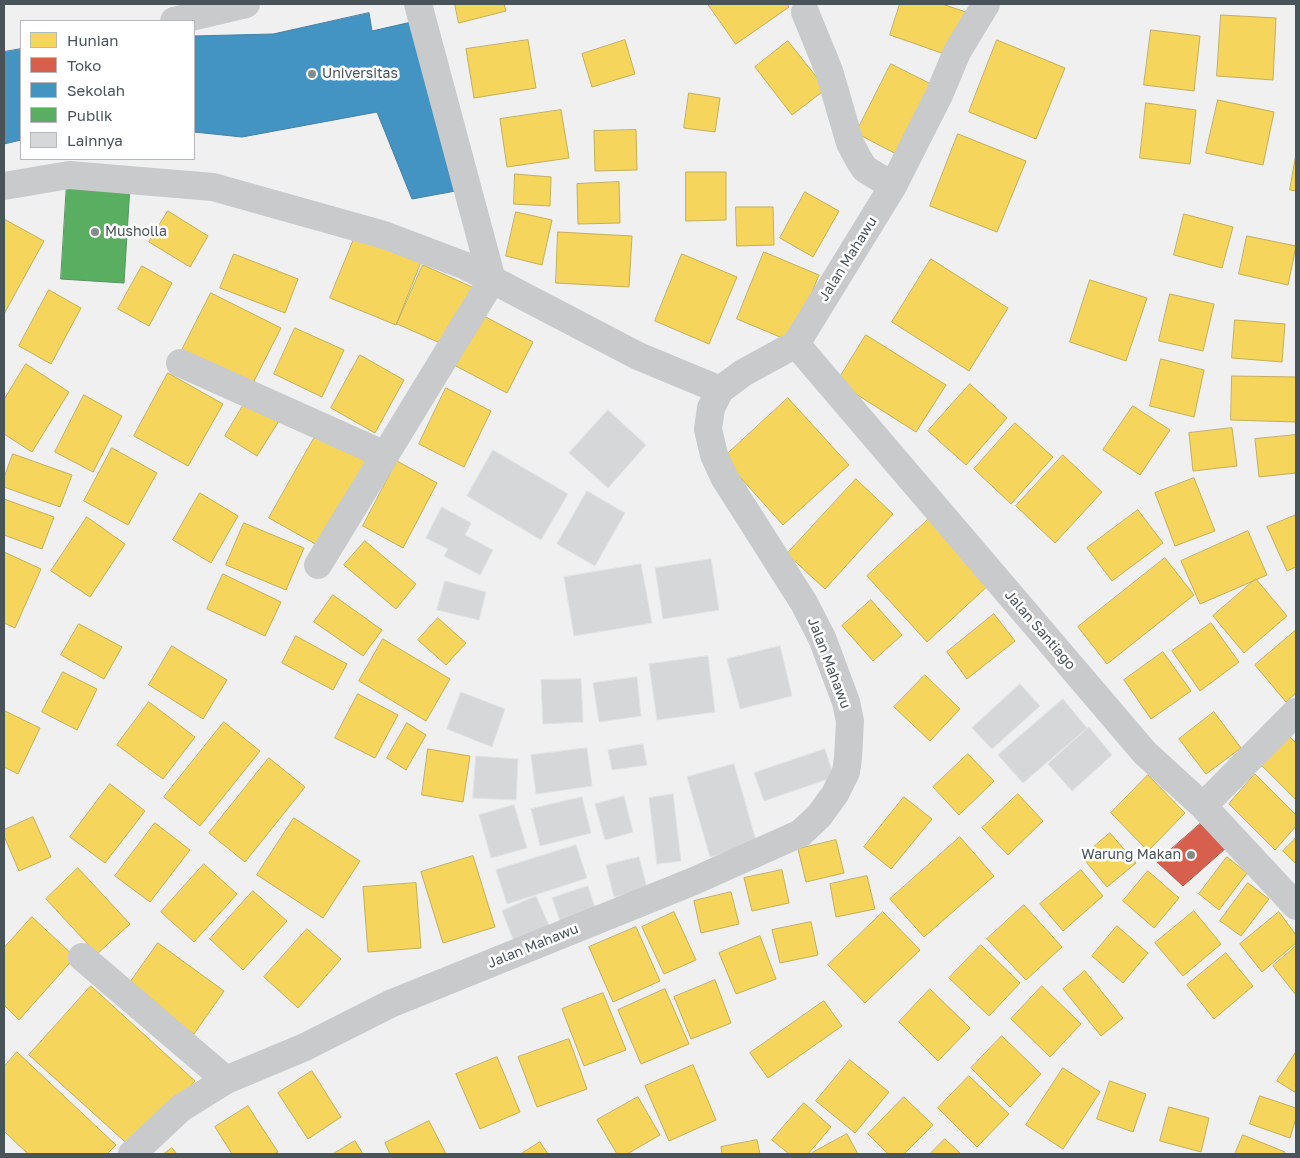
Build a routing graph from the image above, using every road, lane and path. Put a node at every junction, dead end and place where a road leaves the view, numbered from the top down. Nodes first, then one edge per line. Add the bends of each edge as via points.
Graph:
1 (246, 4) edge
2 (418, 4) edge
3 (986, 4) edge
4 (805, 12) dead end
5 (178, 20) edge
6 (4, 186) edge
7 (893, 186) junction
8 (492, 280) junction
9 (796, 344) junction
10 (180, 363) dead end
11 (720, 390) junction
12 (384, 455) junction
13 (318, 565) dead end
14 (1296, 712) edge
15 (1203, 806) junction
16 (1296, 906) edge
17 (82, 956) dead end
18 (226, 1080) junction
19 (132, 1154) edge

1 - 5 street
2 - 8 street
3 - 7 street, Jalan Mahawu via 957,52
4 - 7 street via 829,71 850,143 865,169
6 - 8 street via 69,174 213,187 384,235 466,266
7 - 9 street, Jalan Mahawu
8 - 11 street via 638,356
8 - 12 street
9 - 11 street, Jalan Mahawu via 743,373
9 - 15 street, Jalan Santiago via 1145,753
10 - 12 street
11 - 18 street, Jalan Mahawu via 711,408 708,429 714,455 724,477 804,602 822,638 846,702 850,721 848,758 846,772 835,794 801,833 694,881 390,1004 305,1047
12 - 13 street
14 - 15 street
15 - 16 street, Jalan Santiago
17 - 18 street
18 - 19 street, Jalan Mahawu via 181,1108

